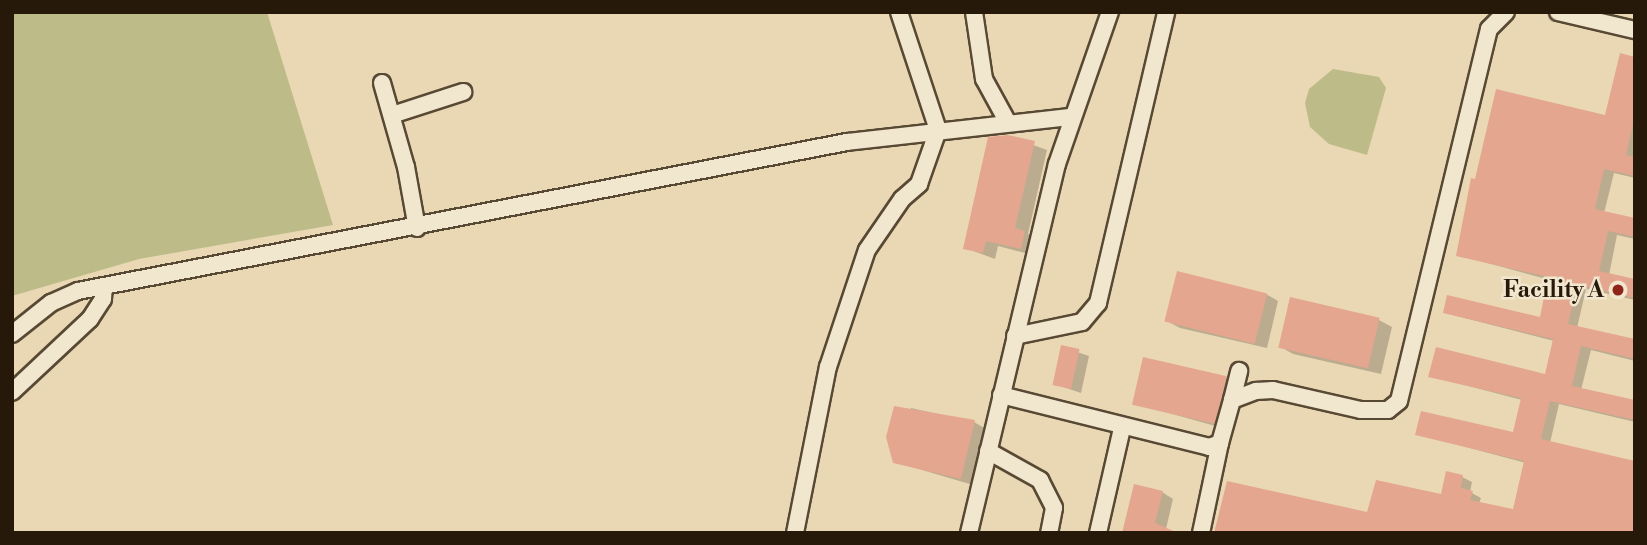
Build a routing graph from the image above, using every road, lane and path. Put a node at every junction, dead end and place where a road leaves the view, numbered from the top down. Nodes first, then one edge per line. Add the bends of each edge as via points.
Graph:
1 (899, 12) edge
2 (974, 12) edge
3 (1110, 12) edge
4 (1166, 12) edge
5 (1506, 12) edge
6 (1561, 13) edge
7 (1635, 30) edge
8 (382, 83) dead end
9 (463, 92) dead end
10 (392, 115) junction
11 (1071, 117) junction
12 (1007, 121) junction
13 (937, 130) junction
14 (417, 228) junction
15 (104, 286) junction
16 (12, 334) edge
17 (1016, 336) junction
18 (1239, 371) dead end
19 (12, 392) edge
20 (1001, 395) junction
21 (1232, 400) junction
22 (1122, 428) junction
23 (1220, 443) junction
24 (988, 451) junction
25 (795, 533) edge
26 (969, 533) edge
27 (1049, 533) edge
28 (1098, 533) edge
29 (1201, 533) edge

1 - 13 lane
2 - 12 lane via 984,79
3 - 11 lane
4 - 17 lane via 1098,303 1082,322
5 - 21 lane via 1489,29 1399,401 1388,410 1361,410 1273,390
6 - 7 lane
8 - 10 lane
9 - 10 lane
10 - 14 lane
11 - 12 lane
11 - 17 lane
12 - 13 lane
13 - 14 lane via 847,142
13 - 25 lane via 919,184 902,199 866,250 828,367
14 - 15 lane
15 - 16 lane via 63,295
15 - 19 lane via 103,299 90,319
17 - 20 lane
18 - 21 lane
20 - 22 lane
20 - 24 lane
21 - 23 lane
22 - 23 lane via 1209,447
22 - 28 lane
23 - 29 lane
24 - 26 lane
24 - 27 lane via 1040,480 1054,508

